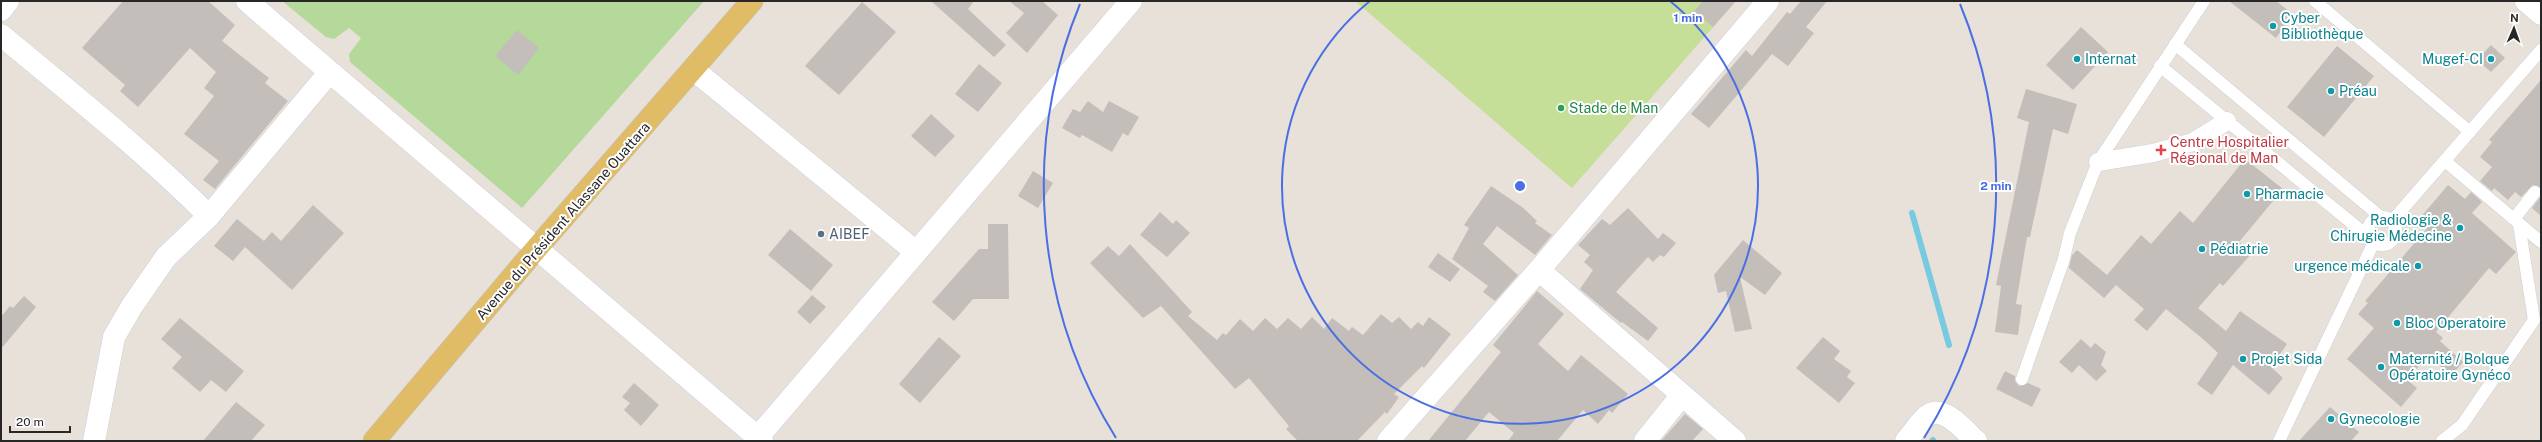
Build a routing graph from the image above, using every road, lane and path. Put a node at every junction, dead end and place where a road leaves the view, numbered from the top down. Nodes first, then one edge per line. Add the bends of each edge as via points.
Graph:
1 (8, 1) edge
2 (247, 1) edge
3 (752, 1) edge
4 (1131, 1) edge
5 (1768, 1) edge
6 (2204, 1) edge
7 (2315, 1) edge
8 (2526, 1) edge
9 (1, 10) edge
10 (2541, 14) edge
11 (1, 36) edge
12 (2175, 44) junction
13 (2541, 50) edge
14 (2160, 66) junction
15 (694, 70) junction
16 (329, 73) junction
17 (2227, 121) junction
18 (2470, 132) junction
19 (2445, 161) junction
20 (2098, 162) junction
21 (2535, 192) dead end
22 (209, 216) junction
23 (2387, 220) junction
24 (2517, 221) junction
25 (2372, 240) junction
26 (2541, 242) edge
27 (536, 249) junction
28 (916, 252) junction
29 (1539, 270) junction
30 (2022, 379) dead end
31 (1682, 395) junction
32 (760, 439) edge
33 (94, 441) edge
34 (374, 441) edge
35 (1388, 441) edge
36 (1645, 441) edge
37 (1735, 441) edge
38 (1906, 441) edge
39 (1976, 441) edge
40 (2279, 441) edge
41 (2442, 441) edge

1 - 9 street
2 - 16 street
3 - 15 main road, Avenue du Président Alassane Ouattara
4 - 28 street
5 - 29 street
6 - 12 lane
7 - 18 lane
8 - 10 street
11 - 22 street via 180,187
12 - 14 lane
12 - 23 lane
13 - 18 lane
14 - 17 lane
14 - 20 lane
15 - 27 main road, Avenue du Président Alassane Ouattara
15 - 28 street
16 - 22 street
16 - 27 street
17 - 20 street via 2193,142 2153,153
17 - 25 lane
18 - 19 lane
19 - 23 lane
19 - 24 lane
20 - 30 lane via 2070,233 2063,262
21 - 24 lane
22 - 33 street via 166,257 114,337
23 - 25 lane via 2376,219 2369,227
23 - 25 lane via 2396,231 2393,240 2384,245
24 - 26 lane
24 - 41 lane via 2534,320 2462,425
25 - 40 lane
27 - 32 street
27 - 34 main road, Avenue du Président Alassane Ouattara
28 - 32 street
29 - 31 street
29 - 35 street
31 - 36 street
31 - 37 street
38 - 39 street via 1927,415 1936,412 1948,416

